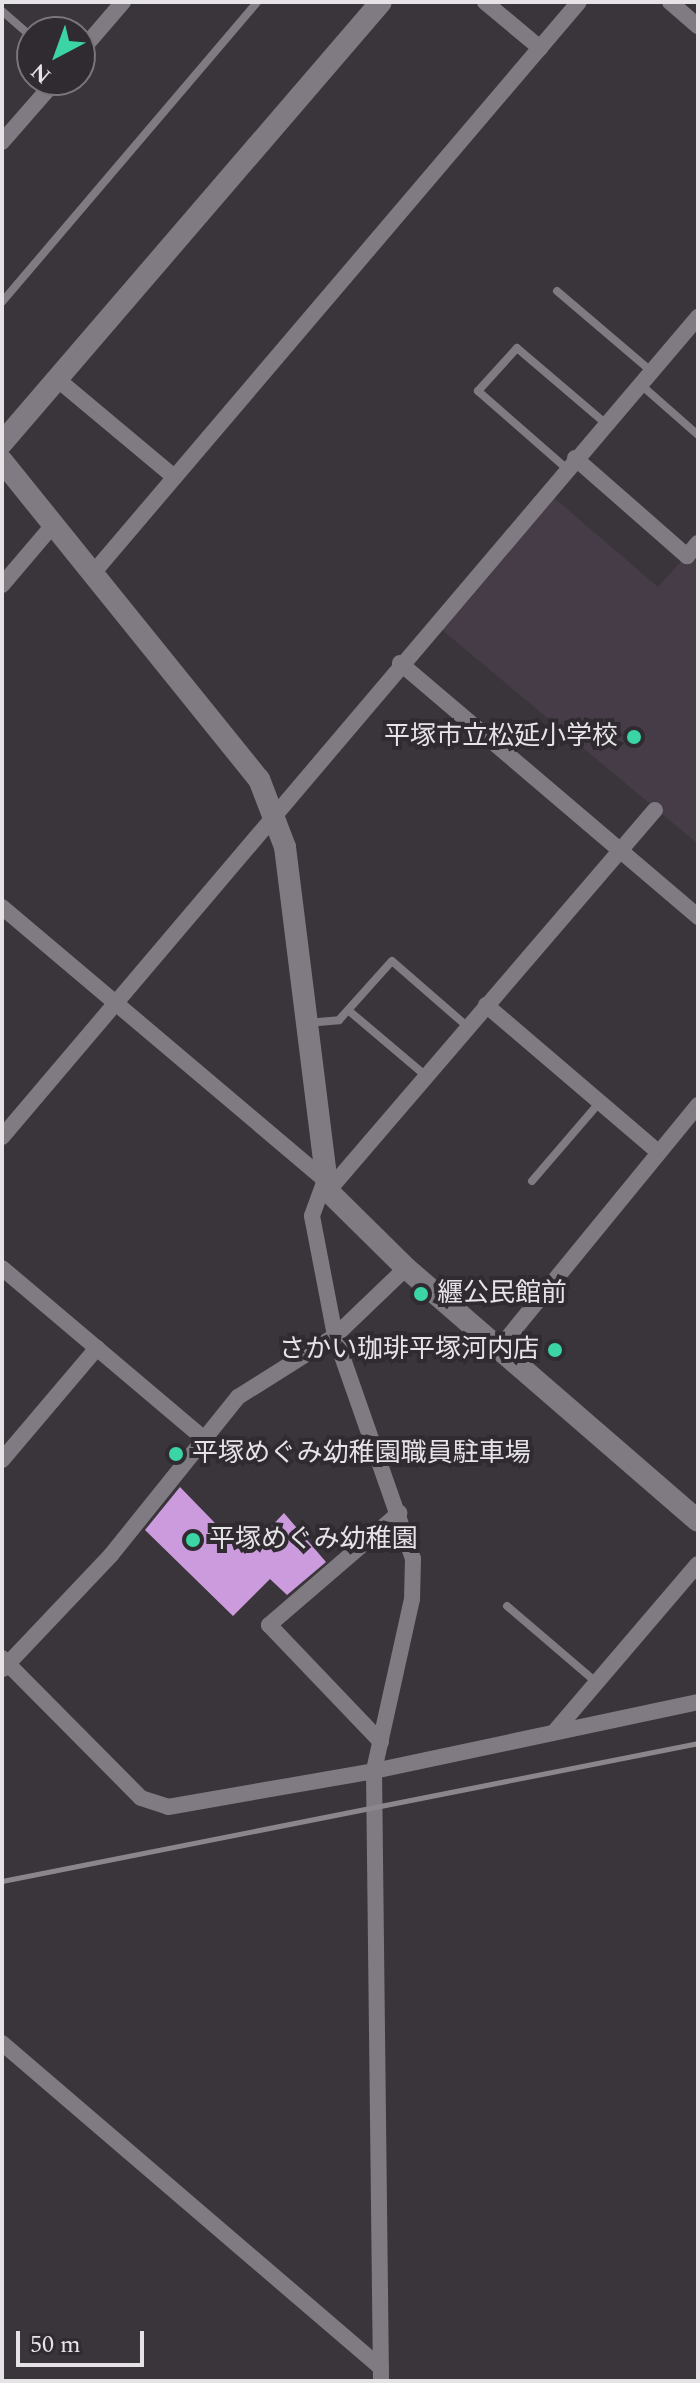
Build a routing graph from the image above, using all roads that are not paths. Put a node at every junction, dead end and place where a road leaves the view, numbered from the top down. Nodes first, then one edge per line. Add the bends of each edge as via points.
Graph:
1 (123, 2) edge
2 (257, 2) edge
3 (381, 2) edge
4 (485, 2) edge
5 (579, 2) edge
6 (670, 2) edge
7 (698, 26) edge
8 (96, 33) edge
9 (540, 48) junction
10 (42, 96) edge
11 (2, 142) edge
12 (557, 291) dead end
13 (2, 302) edge
14 (698, 317) edge
15 (645, 377) junction
16 (57, 379) junction
17 (605, 423) junction
18 (698, 435) edge
19 (2, 443) edge
20 (2, 461) edge
21 (570, 463) junction
22 (174, 477) junction
23 (54, 524) junction
24 (698, 543) edge
25 (94, 572) junction
26 (4, 577) edge
27 (400, 663) junction
28 (655, 810) dead end
29 (273, 813) junction
30 (620, 850) junction
31 (2, 907) edge
32 (698, 917) edge
33 (112, 1004) junction
34 (486, 1005) junction
35 (348, 1010) junction
36 (304, 1023) junction
37 (468, 1027) junction
38 (426, 1076) junction
39 (600, 1102) junction
40 (698, 1105) edge
41 (2, 1137) edge
42 (658, 1152) junction
43 (532, 1181) dead end
44 (327, 1185) junction
45 (2, 1268) edge
46 (406, 1268) junction
47 (335, 1336) junction
48 (500, 1347) junction
49 (97, 1348) junction
50 (204, 1439) junction
51 (2, 1460) edge
52 (399, 1513) junction
53 (698, 1521) edge
54 (698, 1564) edge
55 (507, 1606) dead end
56 (4, 1664) edge
57 (597, 1683) junction
58 (698, 1702) edge
59 (556, 1730) junction
60 (381, 1742) junction
61 (374, 1771) junction
62 (2, 2043) edge
63 (381, 2375) edge

1 - 8 street
2 - 13 lane
3 - 16 street
4 - 9 street
5 - 9 street
6 - 7 street
9 - 22 street
10 - 11 street
12 - 15 lane
14 - 15 street
15 - 17 street
15 - 18 lane
16 - 19 street
16 - 22 street
17 - 21 street
17 - 21 lane via 517,348 478,391
20 - 23 street
21 - 24 street via 687,556
21 - 27 street
22 - 25 street
23 - 25 street
23 - 26 street
25 - 29 street via 259,779
27 - 29 street
27 - 30 street
28 - 30 street
29 - 33 street
29 - 36 street via 285,847
30 - 32 street
30 - 34 street
31 - 33 street
33 - 41 street
33 - 44 street
34 - 37 street
34 - 39 street
35 - 36 lane via 339,1020
35 - 37 lane via 392,961
35 - 38 lane
36 - 44 street
37 - 38 street
38 - 44 street
39 - 42 street
39 - 43 lane
40 - 42 street
42 - 48 street
44 - 46 street
44 - 47 street via 312,1216
45 - 49 street
46 - 47 street
46 - 48 street
47 - 50 street via 238,1397
47 - 52 street
48 - 53 street
49 - 50 street
49 - 51 street
50 - 56 street via 111,1555
52 - 60 street via 413,1559 412,1599
52 - 60 street via 269,1625
54 - 57 street
55 - 57 lane
56 - 61 street via 141,1798 168,1807
57 - 59 street
58 - 59 street
59 - 61 street
60 - 61 street
61 - 63 street
62 - 63 street

